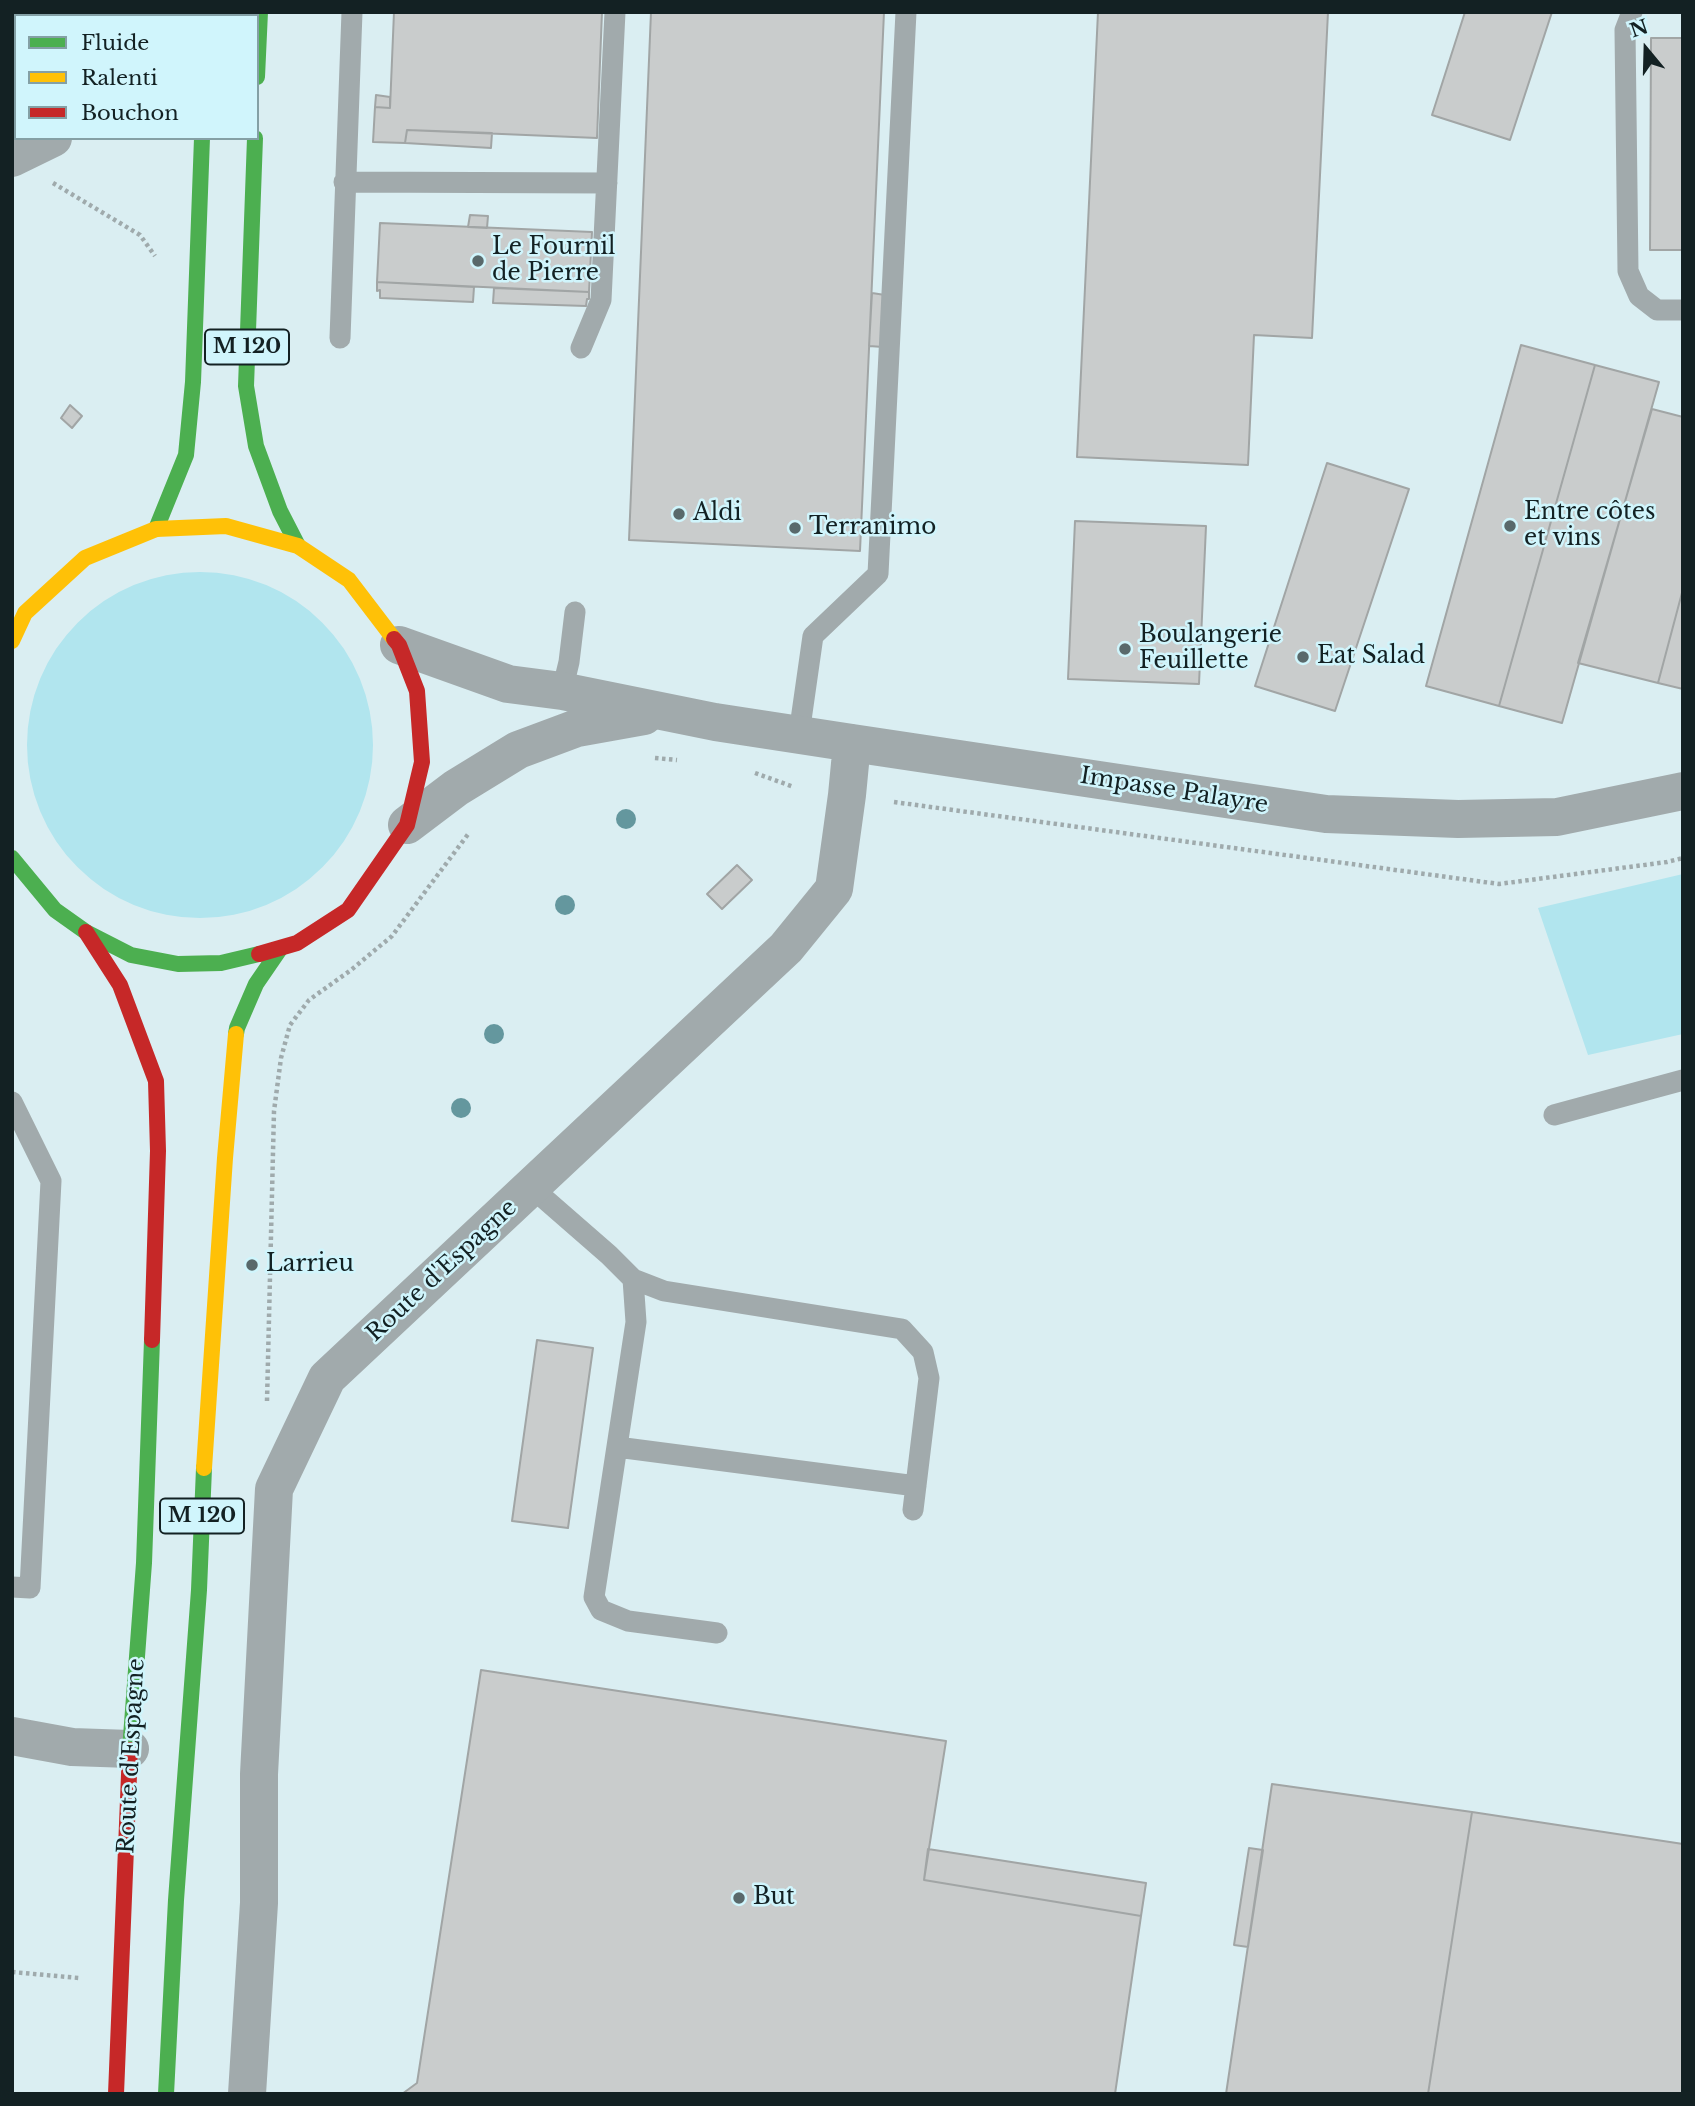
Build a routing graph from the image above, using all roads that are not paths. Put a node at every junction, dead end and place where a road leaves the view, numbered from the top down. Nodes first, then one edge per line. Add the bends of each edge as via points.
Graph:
1 (260, 12) edge
2 (352, 12) edge
3 (615, 12) edge
4 (905, 12) edge
5 (1632, 12) edge
6 (259, 34) edge
7 (49, 140) edge
8 (202, 140) edge
9 (255, 140) edge
10 (12, 158) edge
11 (344, 182) junction
12 (607, 183) junction
13 (1683, 310) edge
14 (340, 338) dead end
15 (581, 348) dead end
16 (156, 529) junction
17 (298, 546) junction
18 (575, 612) dead end
19 (19, 616) edge
20 (12, 641) edge
21 (399, 645) junction
22 (562, 691) junction
23 (667, 712) junction
24 (799, 734) junction
25 (852, 743) junction
26 (1683, 792) edge
27 (407, 825) junction
28 (12, 858) edge
29 (86, 932) junction
30 (280, 949) junction
31 (1683, 1080) edge
32 (12, 1102) edge
33 (1555, 1115) dead end
34 (531, 1187) junction
35 (633, 1279) junction
36 (617, 1447) junction
37 (916, 1486) junction
38 (913, 1510) dead end
39 (12, 1587) edge
40 (717, 1633) dead end
41 (12, 1736) edge
42 (130, 1749) junction
43 (116, 2094) edge
44 (166, 2094) edge
45 (247, 2094) edge

1 - 6 main road
2 - 11 lane
3 - 12 lane
4 - 24 lane via 878,574 813,636
5 - 13 lane via 1625,30 1628,271 1639,296 1657,310
7 - 10 street
8 - 16 main road, M 120 via 186,455
9 - 17 main road, M 120 via 246,386 256,446
11 - 12 lane
11 - 14 lane
12 - 15 lane via 601,300
16 - 17 main road via 226,526
16 - 19 main road via 85,558
17 - 21 main road via 349,580
18 - 22 lane
19 - 20 main road
21 - 22 street, Impasse Palayre via 508,684
21 - 27 main road via 416,691 422,762
22 - 23 street, Impasse Palayre
23 - 24 street, Impasse Palayre
23 - 27 street, Impasse Palayre via 578,728 518,750
24 - 25 street, Impasse Palayre
25 - 26 street, Impasse Palayre via 1326,814 1458,820 1557,817
25 - 34 street, Route d'Espagne via 834,889 786,948
27 - 30 main road via 348,910 298,943
28 - 29 main road via 55,910
29 - 30 main road via 131,955 178,964 221,963
29 - 42 main road, Route d'Espagne / M 120 via 120,985 156,1080 158,1151 144,1550
30 - 44 main road, M 120 via 256,984 237,1028 206,1421
31 - 33 lane
32 - 39 lane via 51,1181 30,1588
34 - 35 lane
34 - 45 street, Route d'Espagne via 327,1378 274,1489 260,1774 260,1903
35 - 36 lane via 636,1322
35 - 37 lane via 664,1291 902,1329 923,1352 929,1378
36 - 37 lane
36 - 40 lane via 594,1597 601,1610 628,1621
37 - 38 lane
41 - 42 street via 72,1747
42 - 43 main road, Route d'Espagne / M 120

